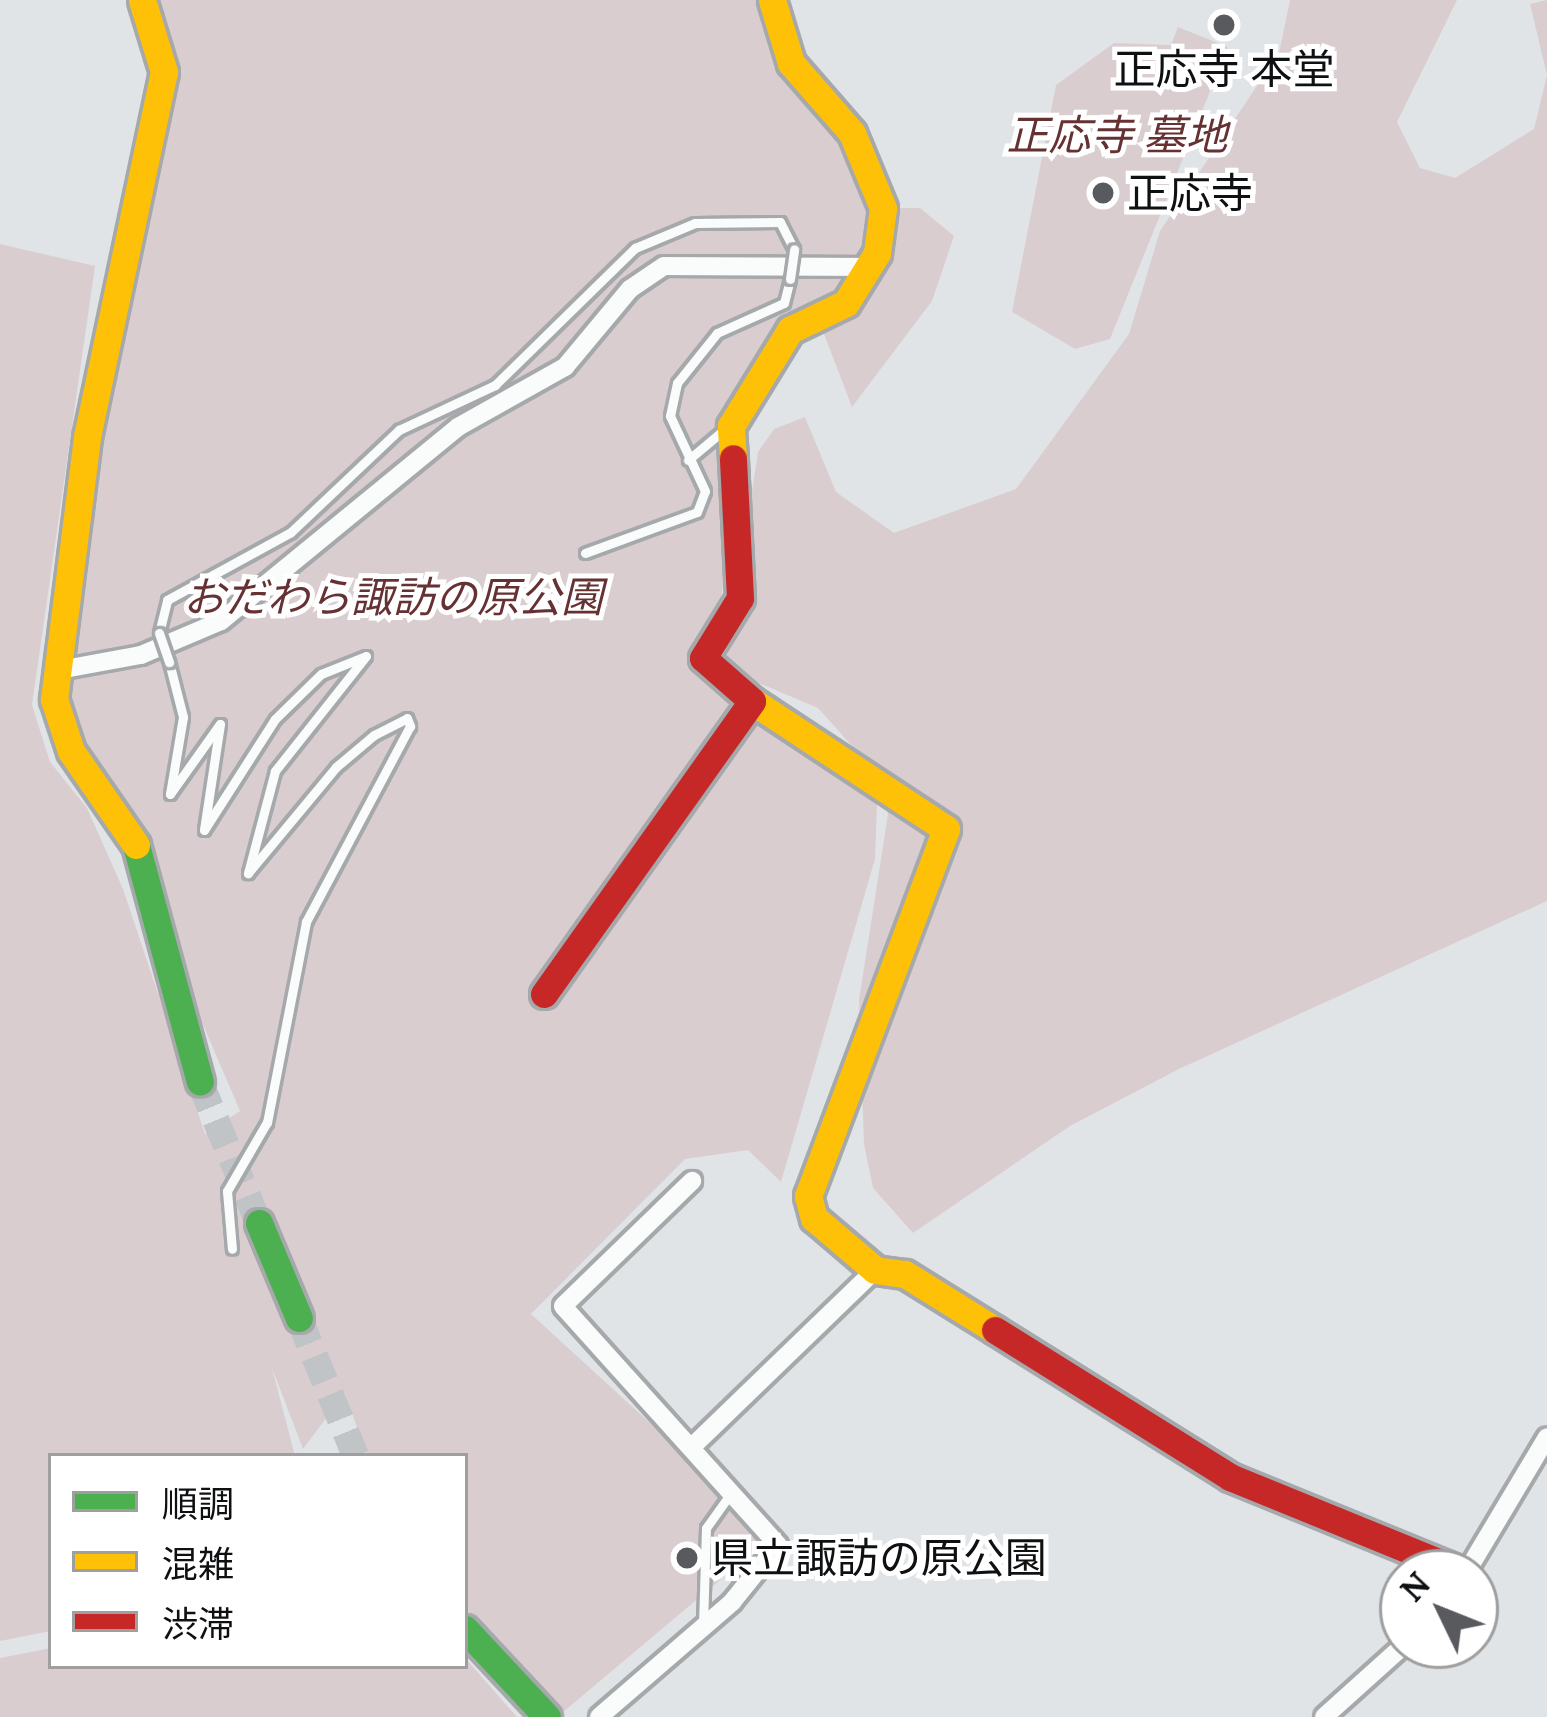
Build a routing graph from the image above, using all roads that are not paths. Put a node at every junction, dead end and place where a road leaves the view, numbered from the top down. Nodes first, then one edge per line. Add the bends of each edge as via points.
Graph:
1 (142, 0) edge
2 (772, 0) edge
3 (868, 267) junction
4 (731, 426) junction
5 (688, 460) junction
6 (586, 553) dead end
7 (59, 670) junction
8 (752, 700) junction
9 (544, 994) dead end
10 (200, 1082) tunnel mouth
11 (692, 1181) dead end
12 (259, 1223) tunnel mouth
13 (232, 1249) dead end
14 (875, 1270) junction
15 (299, 1318) tunnel mouth
16 (1547, 1437) edge
17 (697, 1442) junction
18 (736, 1488) junction
19 (1407, 1549) edge
20 (1480, 1549) edge
21 (702, 1629) junction
22 (468, 1632) edge
23 (1379, 1668) edge
24 (547, 1717) edge
25 (599, 1717) edge
26 (1324, 1717) edge

1 - 7 street via 164,72 87,437
2 - 3 street via 791,63 852,133 883,208
3 - 4 street via 846,303 790,330
3 - 7 street via 664,266 605,314 565,367 443,438 221,621 141,655
4 - 5 lane
4 - 8 street via 740,598 703,658
5 - 6 lane via 705,491 698,512
5 - 13 lane, bridge via 670,416 676,383 717,333 784,303 794,249 780,221 694,223 635,248 495,385 399,430 291,532 167,600 159,633 184,717 170,794 220,724 204,830 275,719 321,674 366,656 274,771 248,873 336,767 374,735 407,718 410,726 306,922 267,1122 227,1191
7 - 10 street via 54,699 71,751 116,803 143,861
8 - 9 street
8 - 14 street via 946,829 808,1196 814,1218
11 - 17 street via 563,1306
12 - 15 street
14 - 17 street
14 - 19 street via 904,1274 1230,1477
16 - 20 street
17 - 18 street
18 - 21 lane via 706,1528
18 - 21 street via 778,1545
21 - 25 street
22 - 24 street
23 - 26 street

